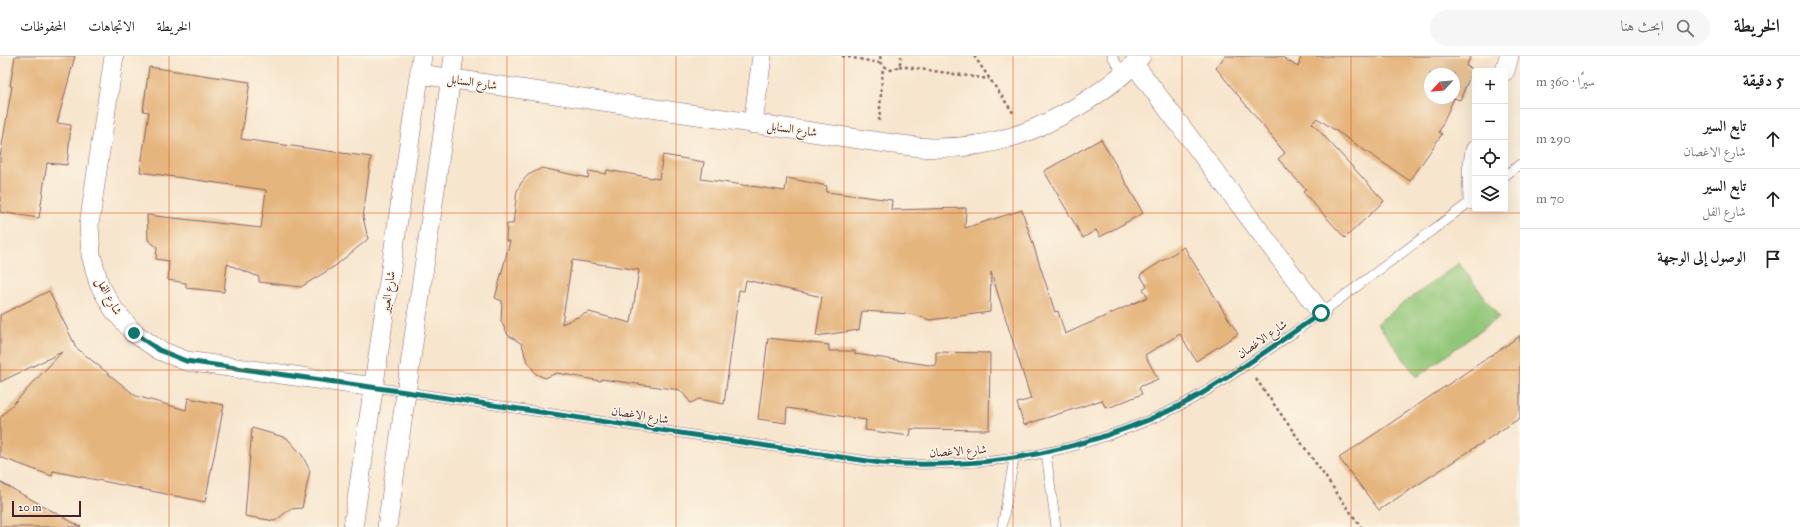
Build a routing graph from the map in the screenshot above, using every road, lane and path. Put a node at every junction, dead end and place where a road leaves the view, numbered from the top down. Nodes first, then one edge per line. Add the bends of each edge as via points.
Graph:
1 (114, 56) edge
2 (454, 56) edge
3 (762, 56) edge
4 (842, 56) edge
5 (880, 56) edge
6 (901, 56) edge
7 (974, 56) edge
8 (1112, 56) edge
9 (1509, 56) edge
10 (880, 63) junction
11 (421, 65) edge
12 (1133, 65) edge
13 (899, 66) junction
14 (883, 67) junction
15 (1506, 68) edge
16 (450, 79) junction
17 (990, 80) junction
18 (752, 124) junction
19 (1027, 132) junction
20 (878, 142) junction
21 (1520, 164) edge
22 (1508, 174) edge
23 (1472, 200) edge
24 (1321, 313) junction
25 (1246, 365) junction
26 (374, 387) junction
27 (406, 392) junction
28 (1046, 453) junction
29 (1014, 458) junction
30 (353, 527) edge
31 (387, 527) edge
32 (1002, 527) edge
33 (1056, 527) edge
34 (1362, 527) edge

1 - 26 street, شارع الفل via 89,226 91,256 99,284 114,310 134,333 159,350 186,361
2 - 16 street
3 - 18 street
4 - 10 path
5 - 10 path
6 - 13 path
7 - 17 path
8 - 12 lane
9 - 15 street
10 - 14 path
11 - 16 street, شارع السنابل
11 - 26 street, شارع العبير
12 - 19 street, شارع السنابل via 1092,97 1055,120
12 - 24 street
13 - 14 path via 892,70
13 - 17 path
14 - 20 path
16 - 18 street, شارع السنابل
16 - 27 street
17 - 19 path
18 - 20 street, شارع السنابل
19 - 20 street, شارع السنابل via 976,146 935,148
21 - 22 lane
23 - 24 lane, شارع الاغصان
24 - 25 lane, شارع الاغصان
25 - 28 lane, شارع الاغصان via 1200,395 1150,419 1099,439
25 - 34 path
26 - 27 lane, شارع الاغصان
26 - 30 street, شارع العبير
27 - 29 lane, شارع الاغصان via 881,463 970,464
27 - 31 street
28 - 29 lane, شارع الاغصان
28 - 33 lane
29 - 32 lane

